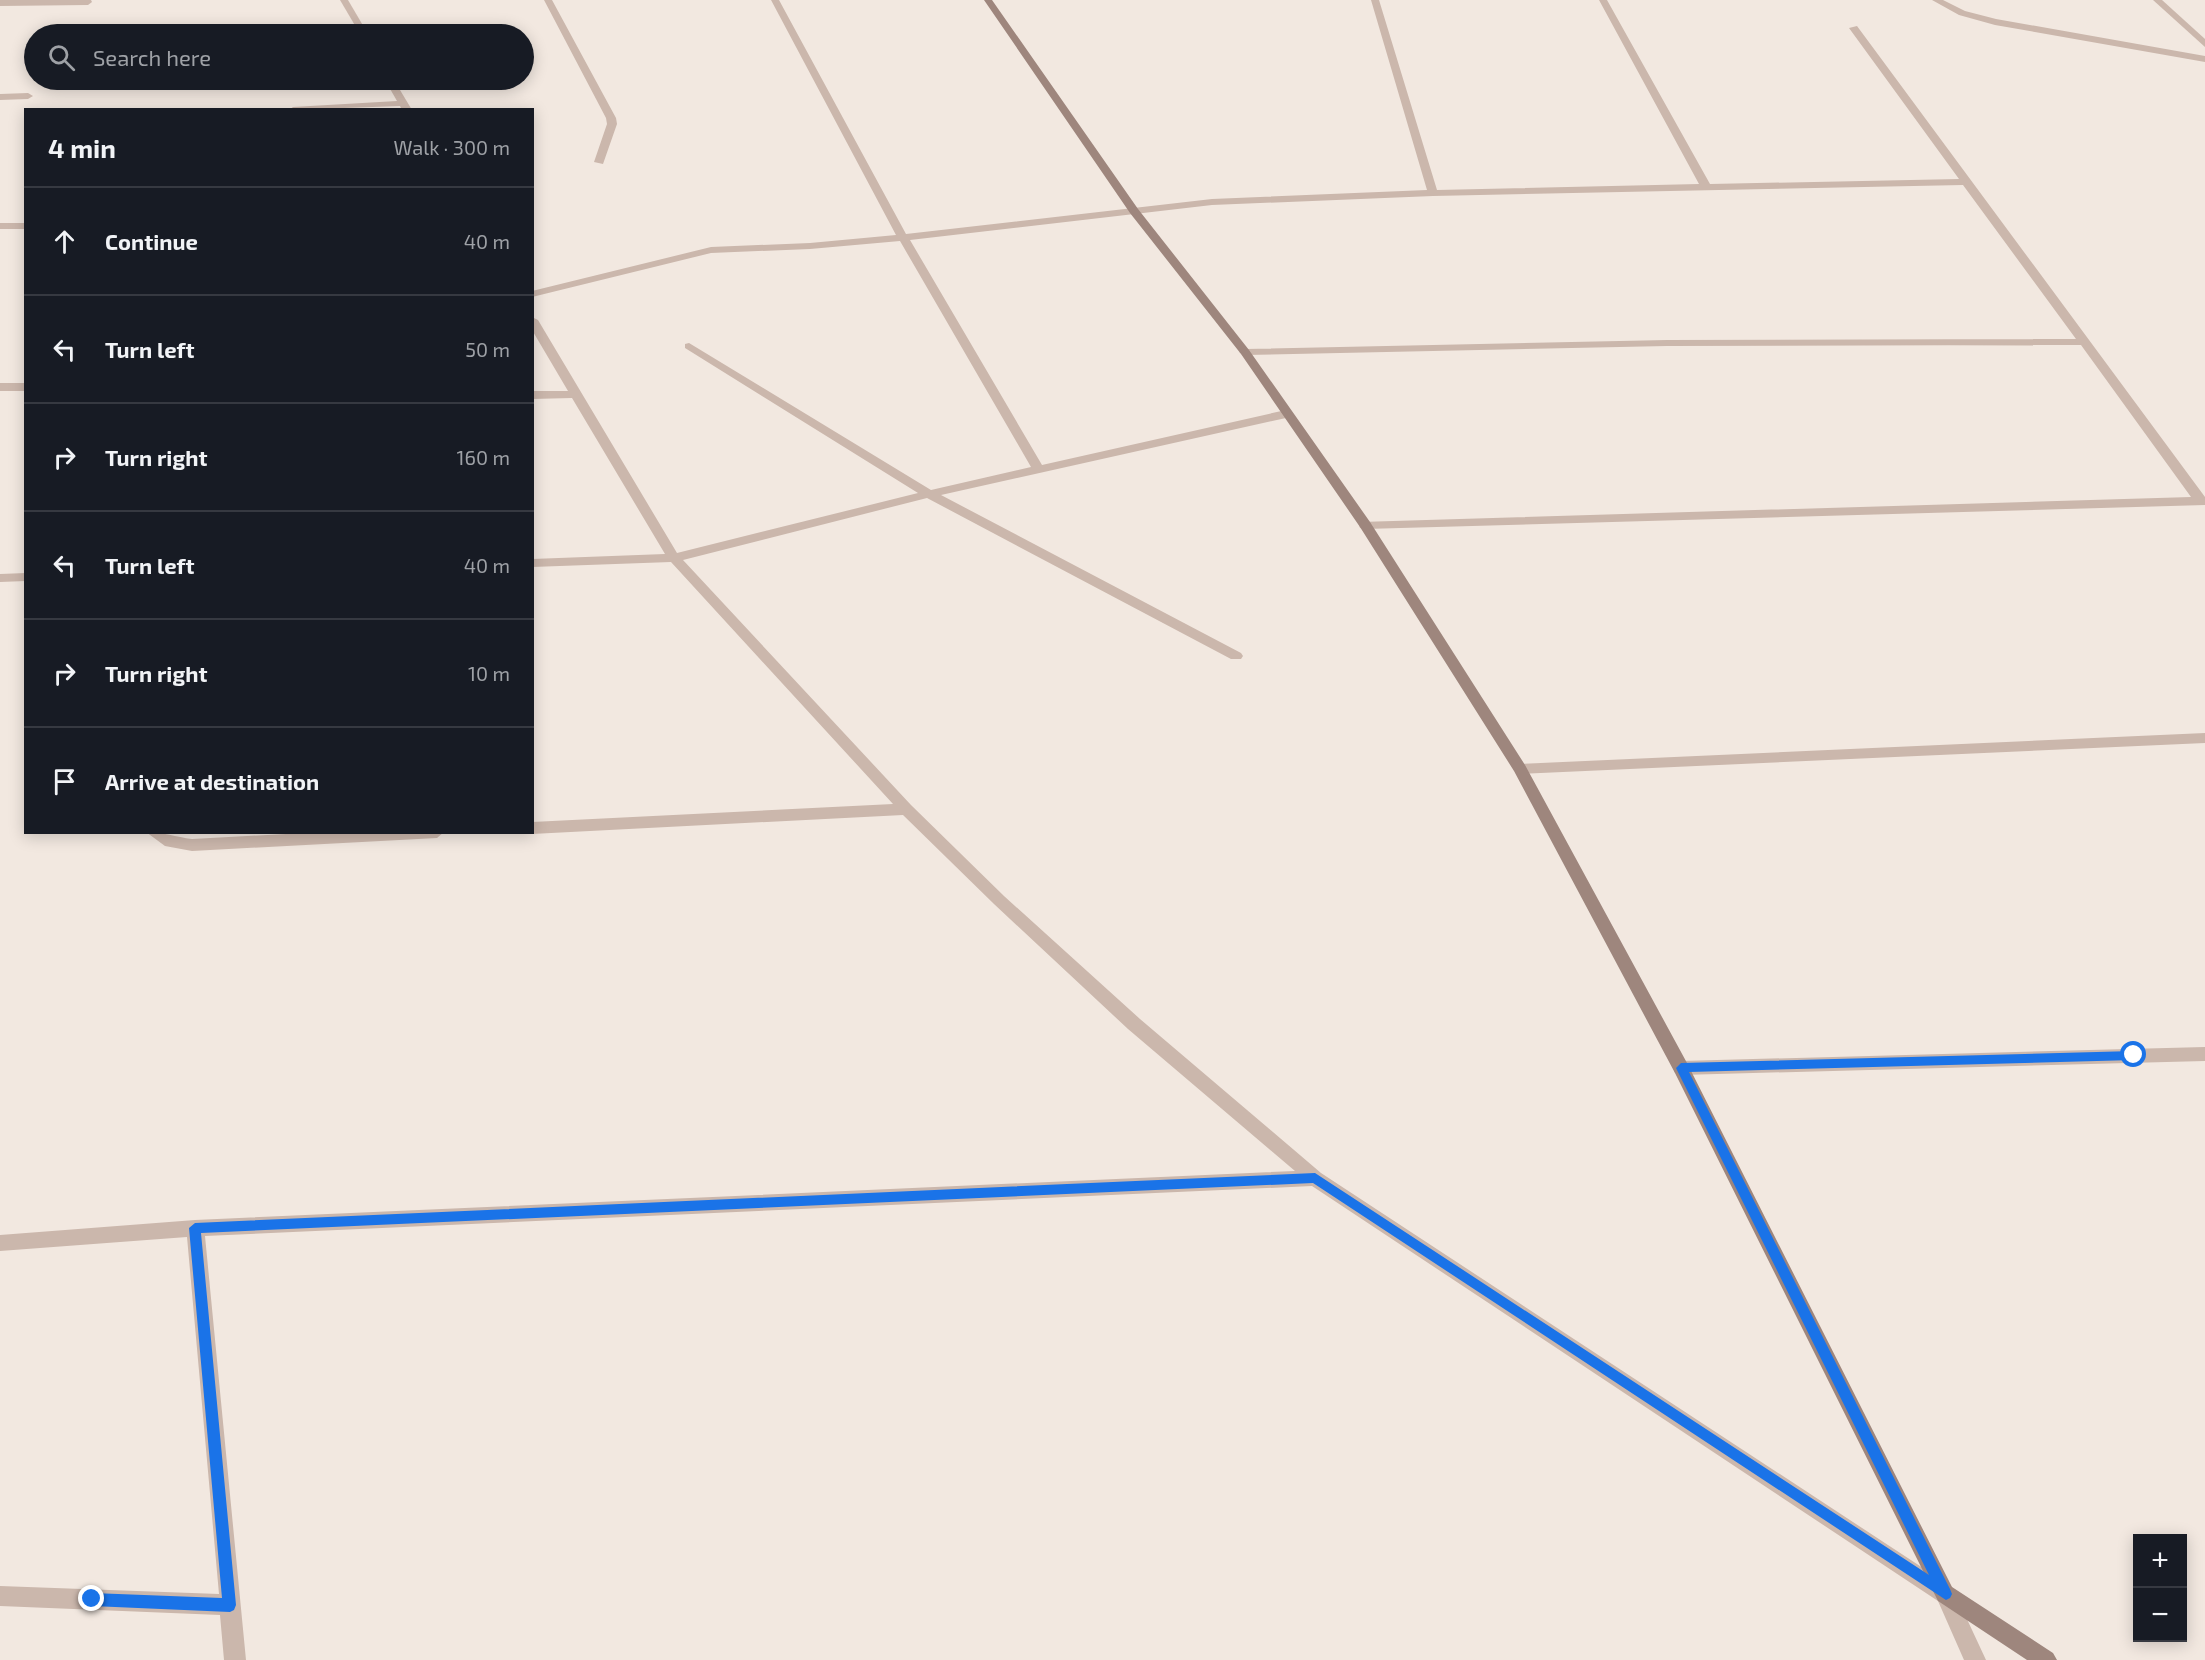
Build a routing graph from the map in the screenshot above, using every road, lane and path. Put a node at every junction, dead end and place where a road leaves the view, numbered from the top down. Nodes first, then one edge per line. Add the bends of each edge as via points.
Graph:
1 (345, 0) edge
2 (548, 0) edge
3 (775, 0) edge
4 (988, 0) edge
5 (1375, 0) edge
6 (1603, 0) edge
7 (1936, 0) edge
8 (2157, 0) edge
9 (88, 2) dead end
10 (0, 3) edge
11 (358, 24) edge
12 (1854, 28) dead end
13 (2205, 44) edge
14 (2205, 59) edge
15 (396, 90) edge
16 (28, 96) dead end
17 (0, 97) edge
18 (405, 106) edge
19 (349, 108) edge
20 (599, 162) dead end
21 (1964, 182) junction
22 (1706, 188) junction
23 (1433, 193) junction
24 (1134, 211) junction
25 (0, 226) edge
26 (24, 226) edge
27 (903, 238) junction
28 (534, 294) edge
29 (534, 323) edge
30 (2086, 342) junction
31 (689, 346) dead end
32 (1245, 352) junction
33 (0, 387) edge
34 (24, 387) edge
35 (576, 394) junction
36 (534, 395) edge
37 (1286, 414) junction
38 (1038, 469) junction
39 (928, 494) junction
40 (2203, 501) edge
41 (1365, 525) junction
42 (674, 558) junction
43 (534, 563) edge
44 (0, 578) edge
45 (24, 578) edge
46 (1236, 656) dead end
47 (2205, 738) edge
48 (1520, 769) junction
49 (906, 809) junction
50 (534, 828) edge
51 (156, 834) edge
52 (399, 834) edge
53 (2205, 1054) edge
54 (1681, 1068) junction
55 (1315, 1178) junction
56 (195, 1228) junction
57 (0, 1243) edge
58 (1946, 1594) junction
59 (0, 1596) edge
60 (230, 1605) junction
61 (235, 1660) edge
62 (1975, 1660) edge
63 (2046, 1660) edge

1 - 11 street
2 - 20 street via 611,118
3 - 27 street
4 - 24 street
5 - 23 street
6 - 22 street
7 - 14 street via 1962,13 1995,22
8 - 13 street
9 - 10 street
12 - 21 street
15 - 18 street
16 - 17 street
18 - 19 street
21 - 22 street
21 - 30 street
22 - 23 street
23 - 24 street via 1212,202
24 - 27 street
24 - 32 street
25 - 26 street
27 - 28 street via 711,250
27 - 38 street
29 - 35 street
30 - 32 street via 1667,343
30 - 40 street
31 - 39 street
32 - 37 street
33 - 34 street
35 - 36 street
35 - 42 street
37 - 38 street
37 - 41 street
38 - 39 street
39 - 42 street
39 - 46 street
40 - 41 street
41 - 48 street
42 - 43 street
42 - 49 street
44 - 45 street
47 - 48 street
48 - 54 street
49 - 50 street
49 - 55 street via 1134,1024
51 - 52 street via 170,842 192,845
53 - 54 street
54 - 58 street
55 - 56 street
55 - 58 street
56 - 57 street
56 - 60 street
58 - 62 street
58 - 63 street
59 - 60 street
60 - 61 street

